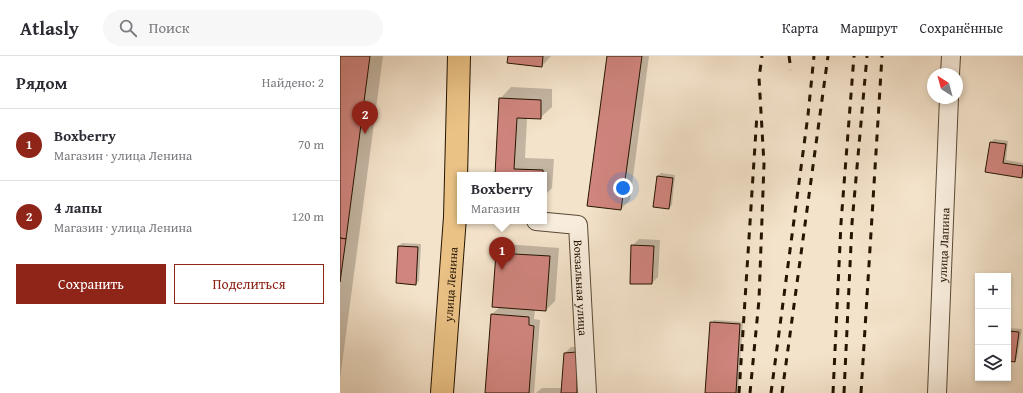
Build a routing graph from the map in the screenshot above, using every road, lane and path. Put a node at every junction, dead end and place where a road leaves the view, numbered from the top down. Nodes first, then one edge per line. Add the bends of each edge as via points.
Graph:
1 (459, 56) edge
2 (950, 56) edge
3 (950, 68) edge
4 (949, 104) edge
5 (458, 172) edge
6 (457, 217) edge
7 (547, 222) edge
8 (442, 393) edge
9 (587, 393) edge
10 (937, 393) edge

1 - 5 main road, улица Ленина
2 - 3 street
4 - 10 street, улица Лапина
6 - 8 main road, улица Ленина
7 - 9 street, Вокзальная улица via 578,226

